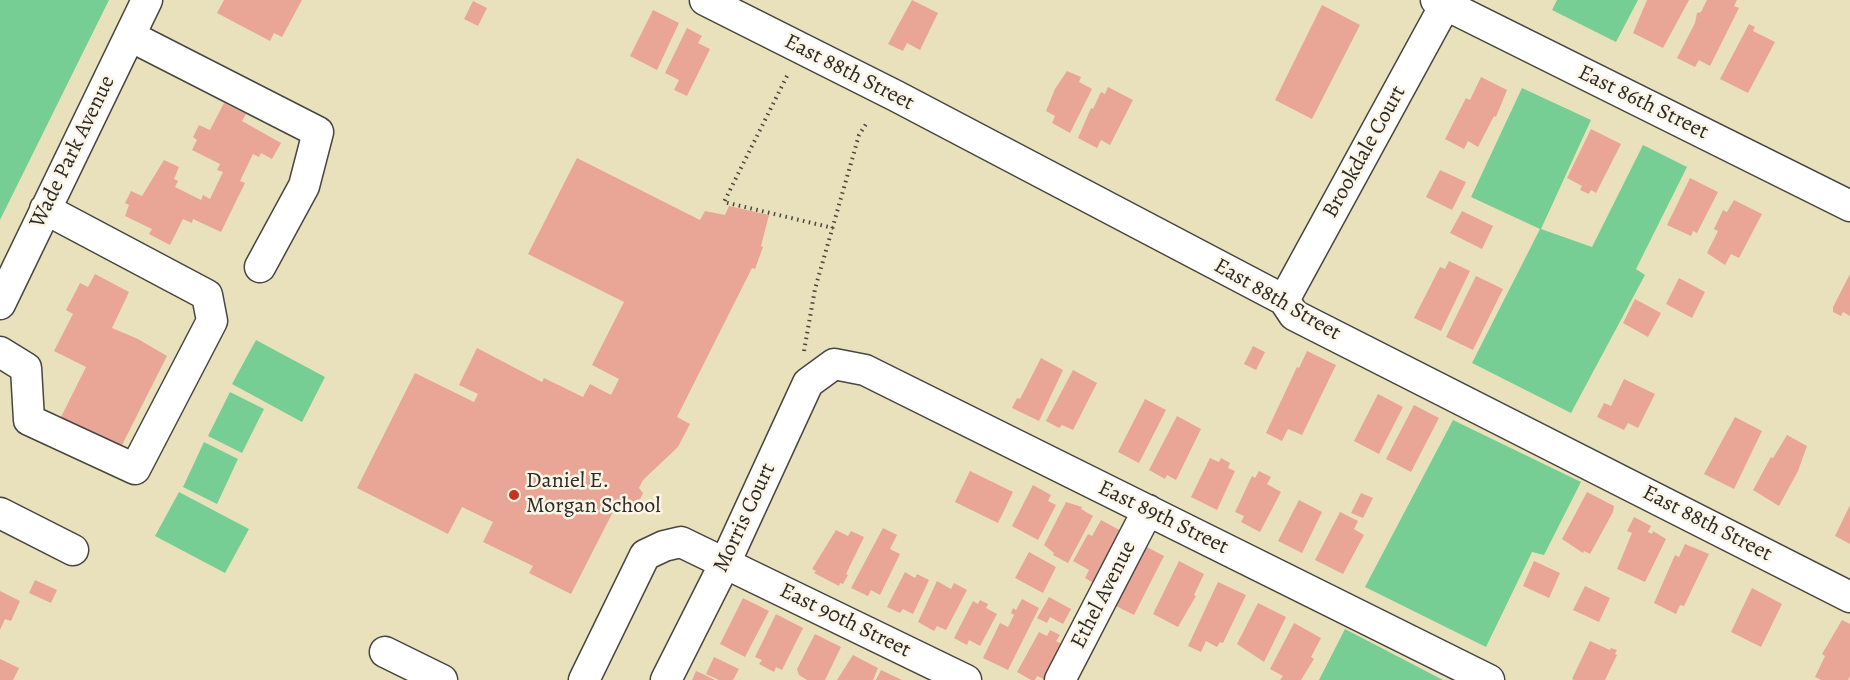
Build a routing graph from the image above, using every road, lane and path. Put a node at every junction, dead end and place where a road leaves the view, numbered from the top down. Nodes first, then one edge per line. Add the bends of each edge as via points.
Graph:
1 (147, 0) edge
2 (705, 0) edge
3 (1441, 2) edge
4 (130, 36) junction
5 (787, 76) dead end
6 (868, 121) dead end
7 (1850, 206) edge
8 (45, 210) junction
9 (833, 228) junction
10 (260, 267) dead end
11 (1284, 300) junction
12 (0, 304) edge
13 (0, 352) edge
14 (803, 355) dead end
15 (834, 364) joint
16 (1148, 510) junction
17 (0, 513) edge
18 (73, 550) dead end
19 (725, 563) junction
20 (1850, 597) edge
21 (385, 652) dead end
22 (442, 680) edge
23 (584, 680) edge
24 (666, 680) edge
25 (966, 680) edge
26 (1060, 680) edge
27 (1489, 680) edge

1 - 4 street, Wade Park Avenue
2 - 11 street, East 88th Street
3 - 7 street, East 86th Street
3 - 11 street, Brookdale Court
4 - 8 street, Wade Park Avenue
4 - 10 street via 318,132 304,186
5 - 9 path via 724,202
6 - 9 path via 859,135
8 - 12 street, Wade Park Avenue
8 - 13 street via 207,295 212,321 135,469 29,420 26,368
9 - 14 path via 815,289
11 - 20 street, East 88th Street via 1294,315
15 - 16 street, East 89th Street via 865,370
15 - 19 street, Morris Court via 808,383
16 - 26 street, Ethel Avenue
16 - 27 street, East 89th Street
17 - 18 street
19 - 23 street, East 90th Street via 681,542 645,555
19 - 24 street, Morris Court
19 - 25 street, East 90th Street
21 - 22 street

